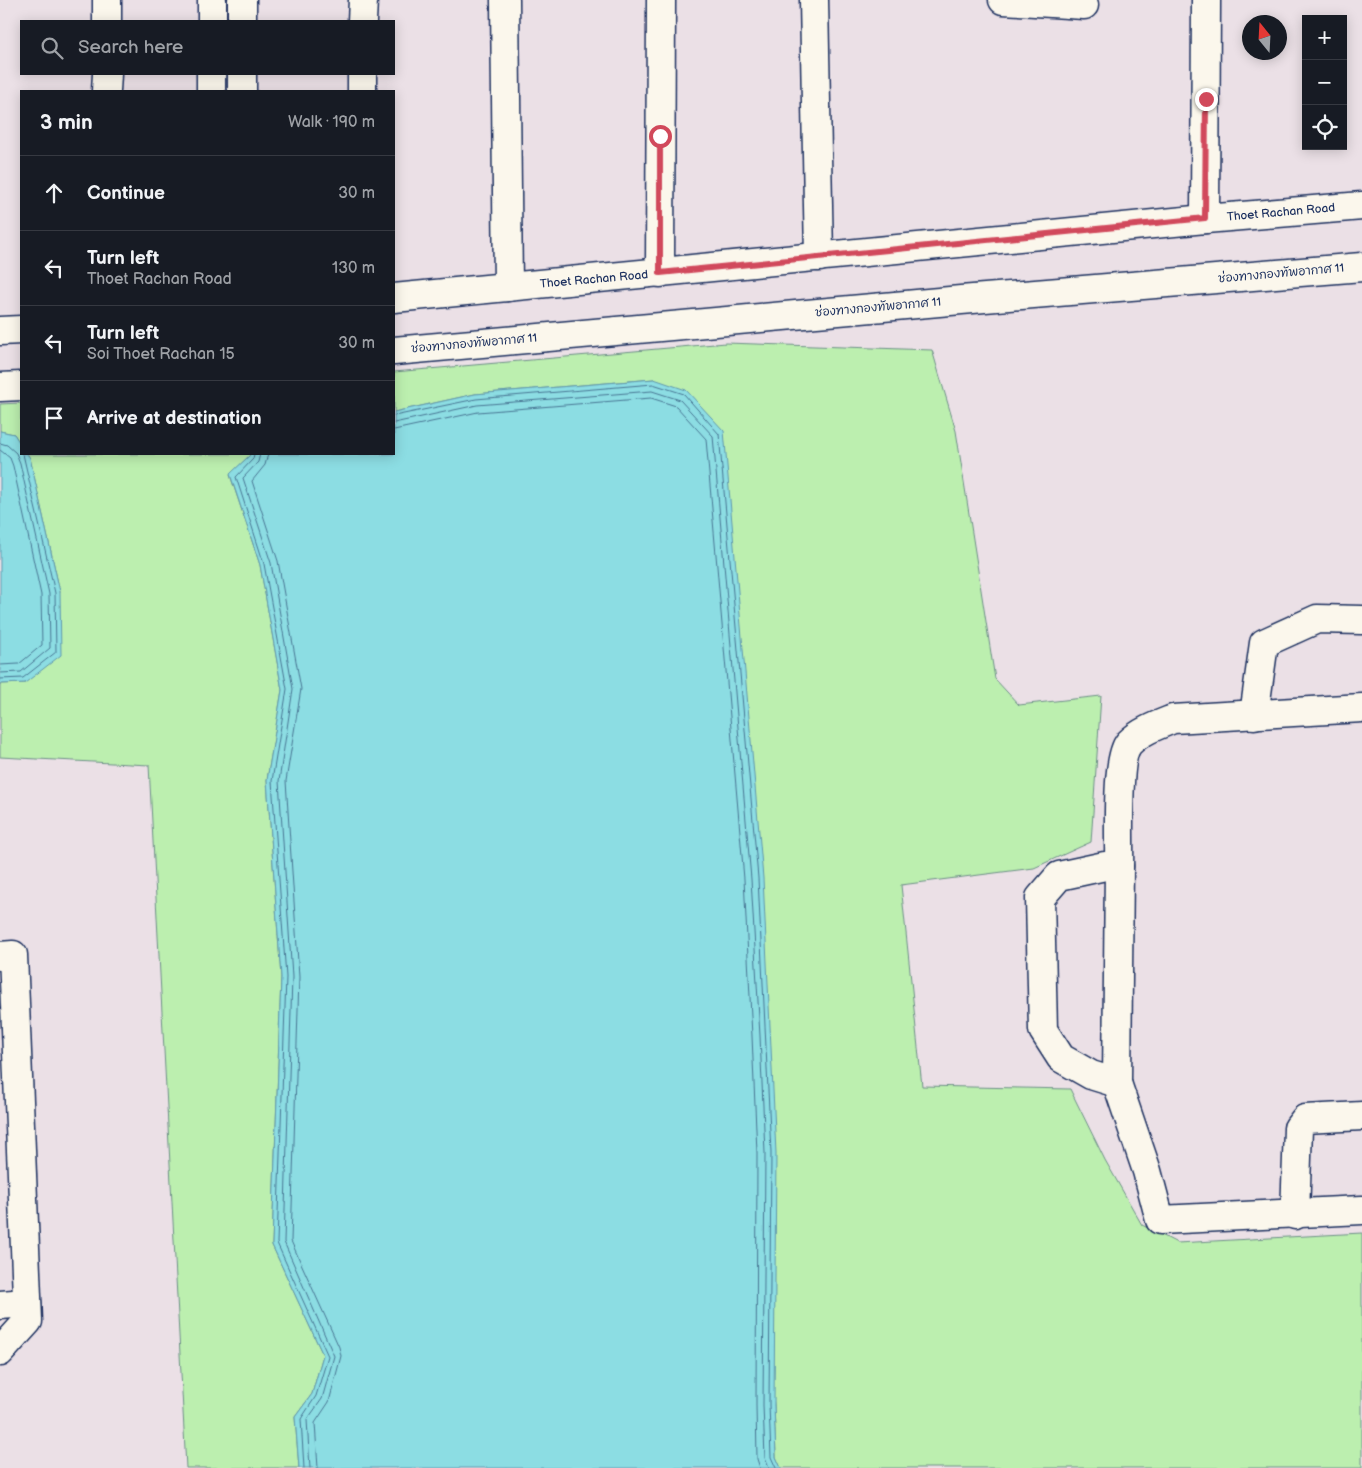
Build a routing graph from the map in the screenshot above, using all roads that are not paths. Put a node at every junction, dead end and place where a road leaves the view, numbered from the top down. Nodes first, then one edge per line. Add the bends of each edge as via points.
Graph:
1 (107, 0) edge
2 (212, 0) edge
3 (242, 0) edge
4 (363, 0) edge
5 (506, 0) edge
6 (661, 0) edge
7 (814, 0) edge
8 (1003, 0) edge
9 (1206, 0) edge
10 (1084, 6) dead end
11 (107, 20) edge
12 (212, 20) edge
13 (242, 20) edge
14 (362, 20) edge
15 (107, 75) edge
16 (212, 75) edge
17 (242, 75) edge
18 (362, 75) edge
19 (106, 90) edge
20 (211, 90) edge
21 (242, 90) edge
22 (362, 90) edge
23 (1362, 206) edge
24 (1205, 218) junction
25 (818, 257) junction
26 (1362, 267) edge
27 (660, 273) junction
28 (508, 288) junction
29 (395, 298) edge
30 (20, 330) edge
31 (0, 331) edge
32 (395, 351) edge
33 (0, 386) edge
34 (20, 386) edge
35 (1362, 620) edge
36 (1362, 708) edge
37 (1254, 715) junction
38 (1119, 866) junction
39 (0, 956) edge
40 (1117, 1083) junction
41 (1362, 1116) edge
42 (11, 1181) edge
43 (1362, 1210) edge
44 (1295, 1215) junction
45 (27, 1303) junction
46 (0, 1305) edge
47 (0, 1352) edge

1 - 11 street
2 - 12 street
3 - 13 street
4 - 14 street
5 - 28 street
6 - 27 street
7 - 25 street
8 - 10 street
9 - 24 street
15 - 19 street
16 - 20 street
17 - 21 street
18 - 22 street
23 - 24 street, Thoet Rachan Road
24 - 25 street, Thoet Rachan Road
25 - 27 street, Thoet Rachan Road
26 - 32 street, ช่องทางกองทัพอากาศ 11
27 - 28 street, Thoet Rachan Road
28 - 29 street, Thoet Rachan Road
30 - 31 street
33 - 34 street
35 - 37 street via 1317,619 1264,643
36 - 37 street
37 - 38 street via 1173,719 1144,731 1128,744 1121,768
38 - 40 street
38 - 40 street via 1059,876 1040,898 1043,1030 1061,1058 1090,1075
39 - 42 street via 13,955
40 - 44 street via 1160,1220
41 - 44 street via 1305,1120 1298,1128
42 - 45 street
43 - 44 street
45 - 46 street
45 - 47 street via 28,1321

